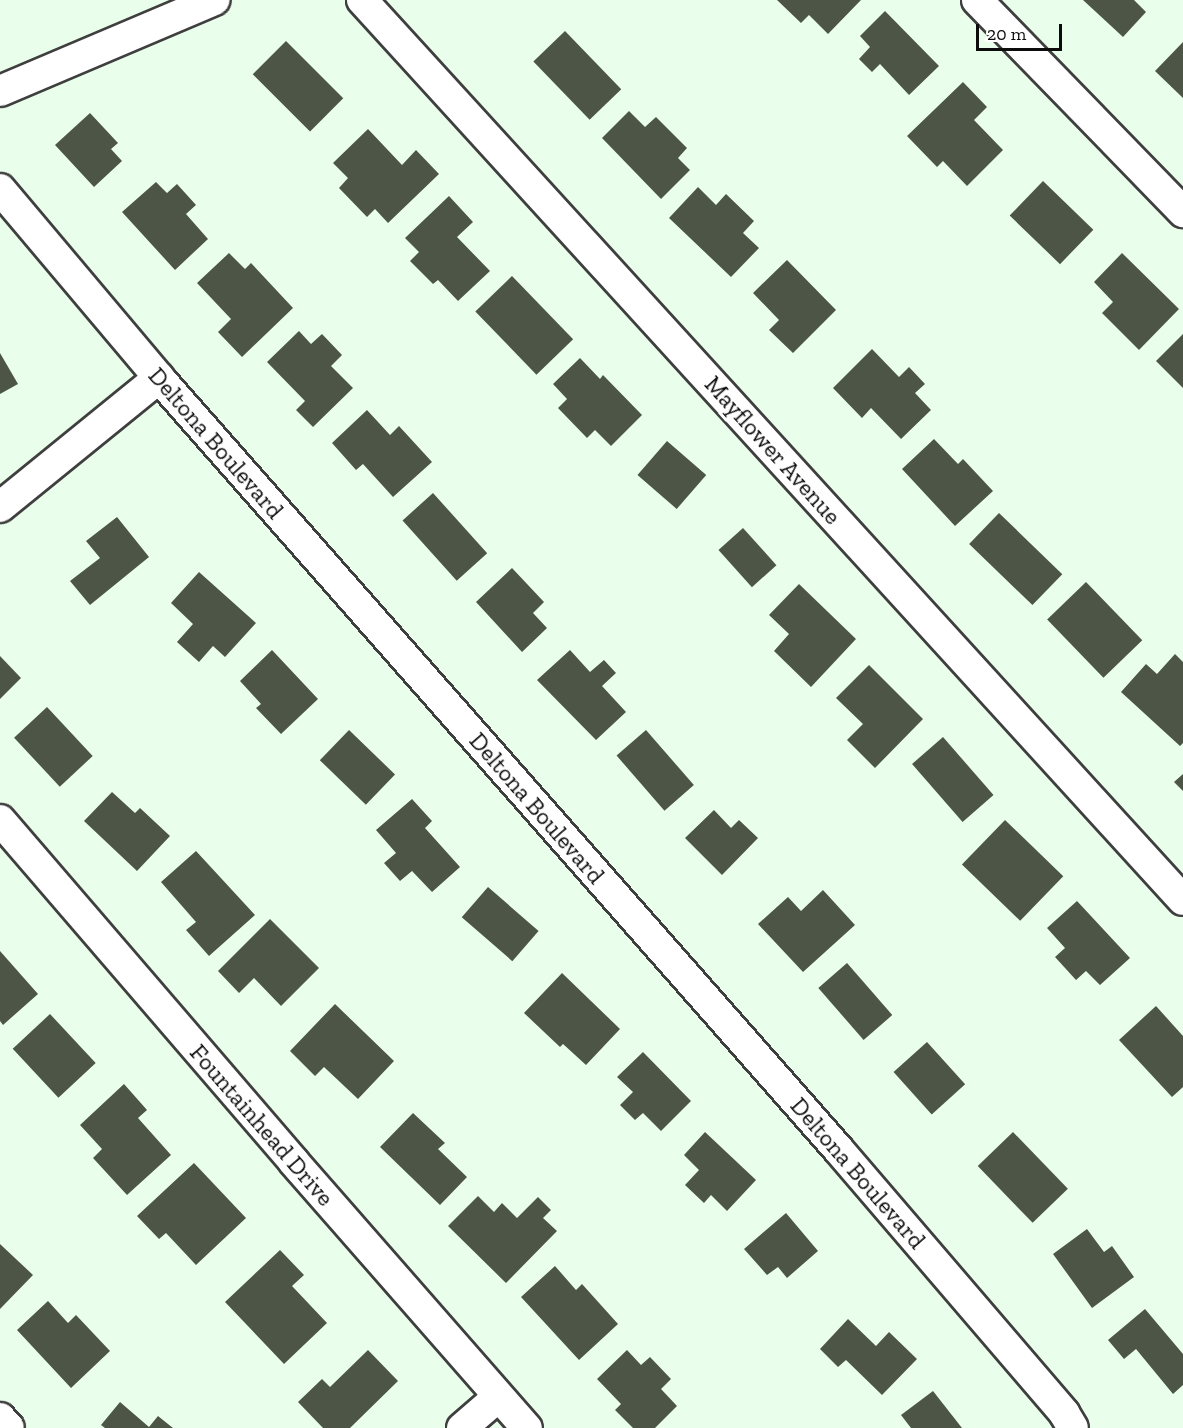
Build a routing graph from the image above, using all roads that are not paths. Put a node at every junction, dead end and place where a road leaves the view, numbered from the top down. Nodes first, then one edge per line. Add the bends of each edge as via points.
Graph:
1 (214, 0) edge
2 (362, 0) edge
3 (977, 0) edge
4 (0, 90) edge
5 (0, 189) edge
6 (1183, 212) edge
7 (159, 378) junction
8 (0, 507) edge
9 (0, 820) edge
10 (1183, 900) edge
11 (498, 1397) junction
12 (0, 1418) edge
13 (9, 1428) edge
14 (462, 1428) edge
15 (527, 1428) edge
16 (1072, 1428) edge

1 - 4 street
2 - 10 street, Mayflower Avenue
3 - 6 street
5 - 7 street, Deltona Boulevard
7 - 8 street
7 - 16 street, Deltona Boulevard via 838,1149 1064,1413
9 - 11 street, Fountainhead Drive
11 - 14 street
11 - 15 street, Fountainhead Drive
12 - 13 street

